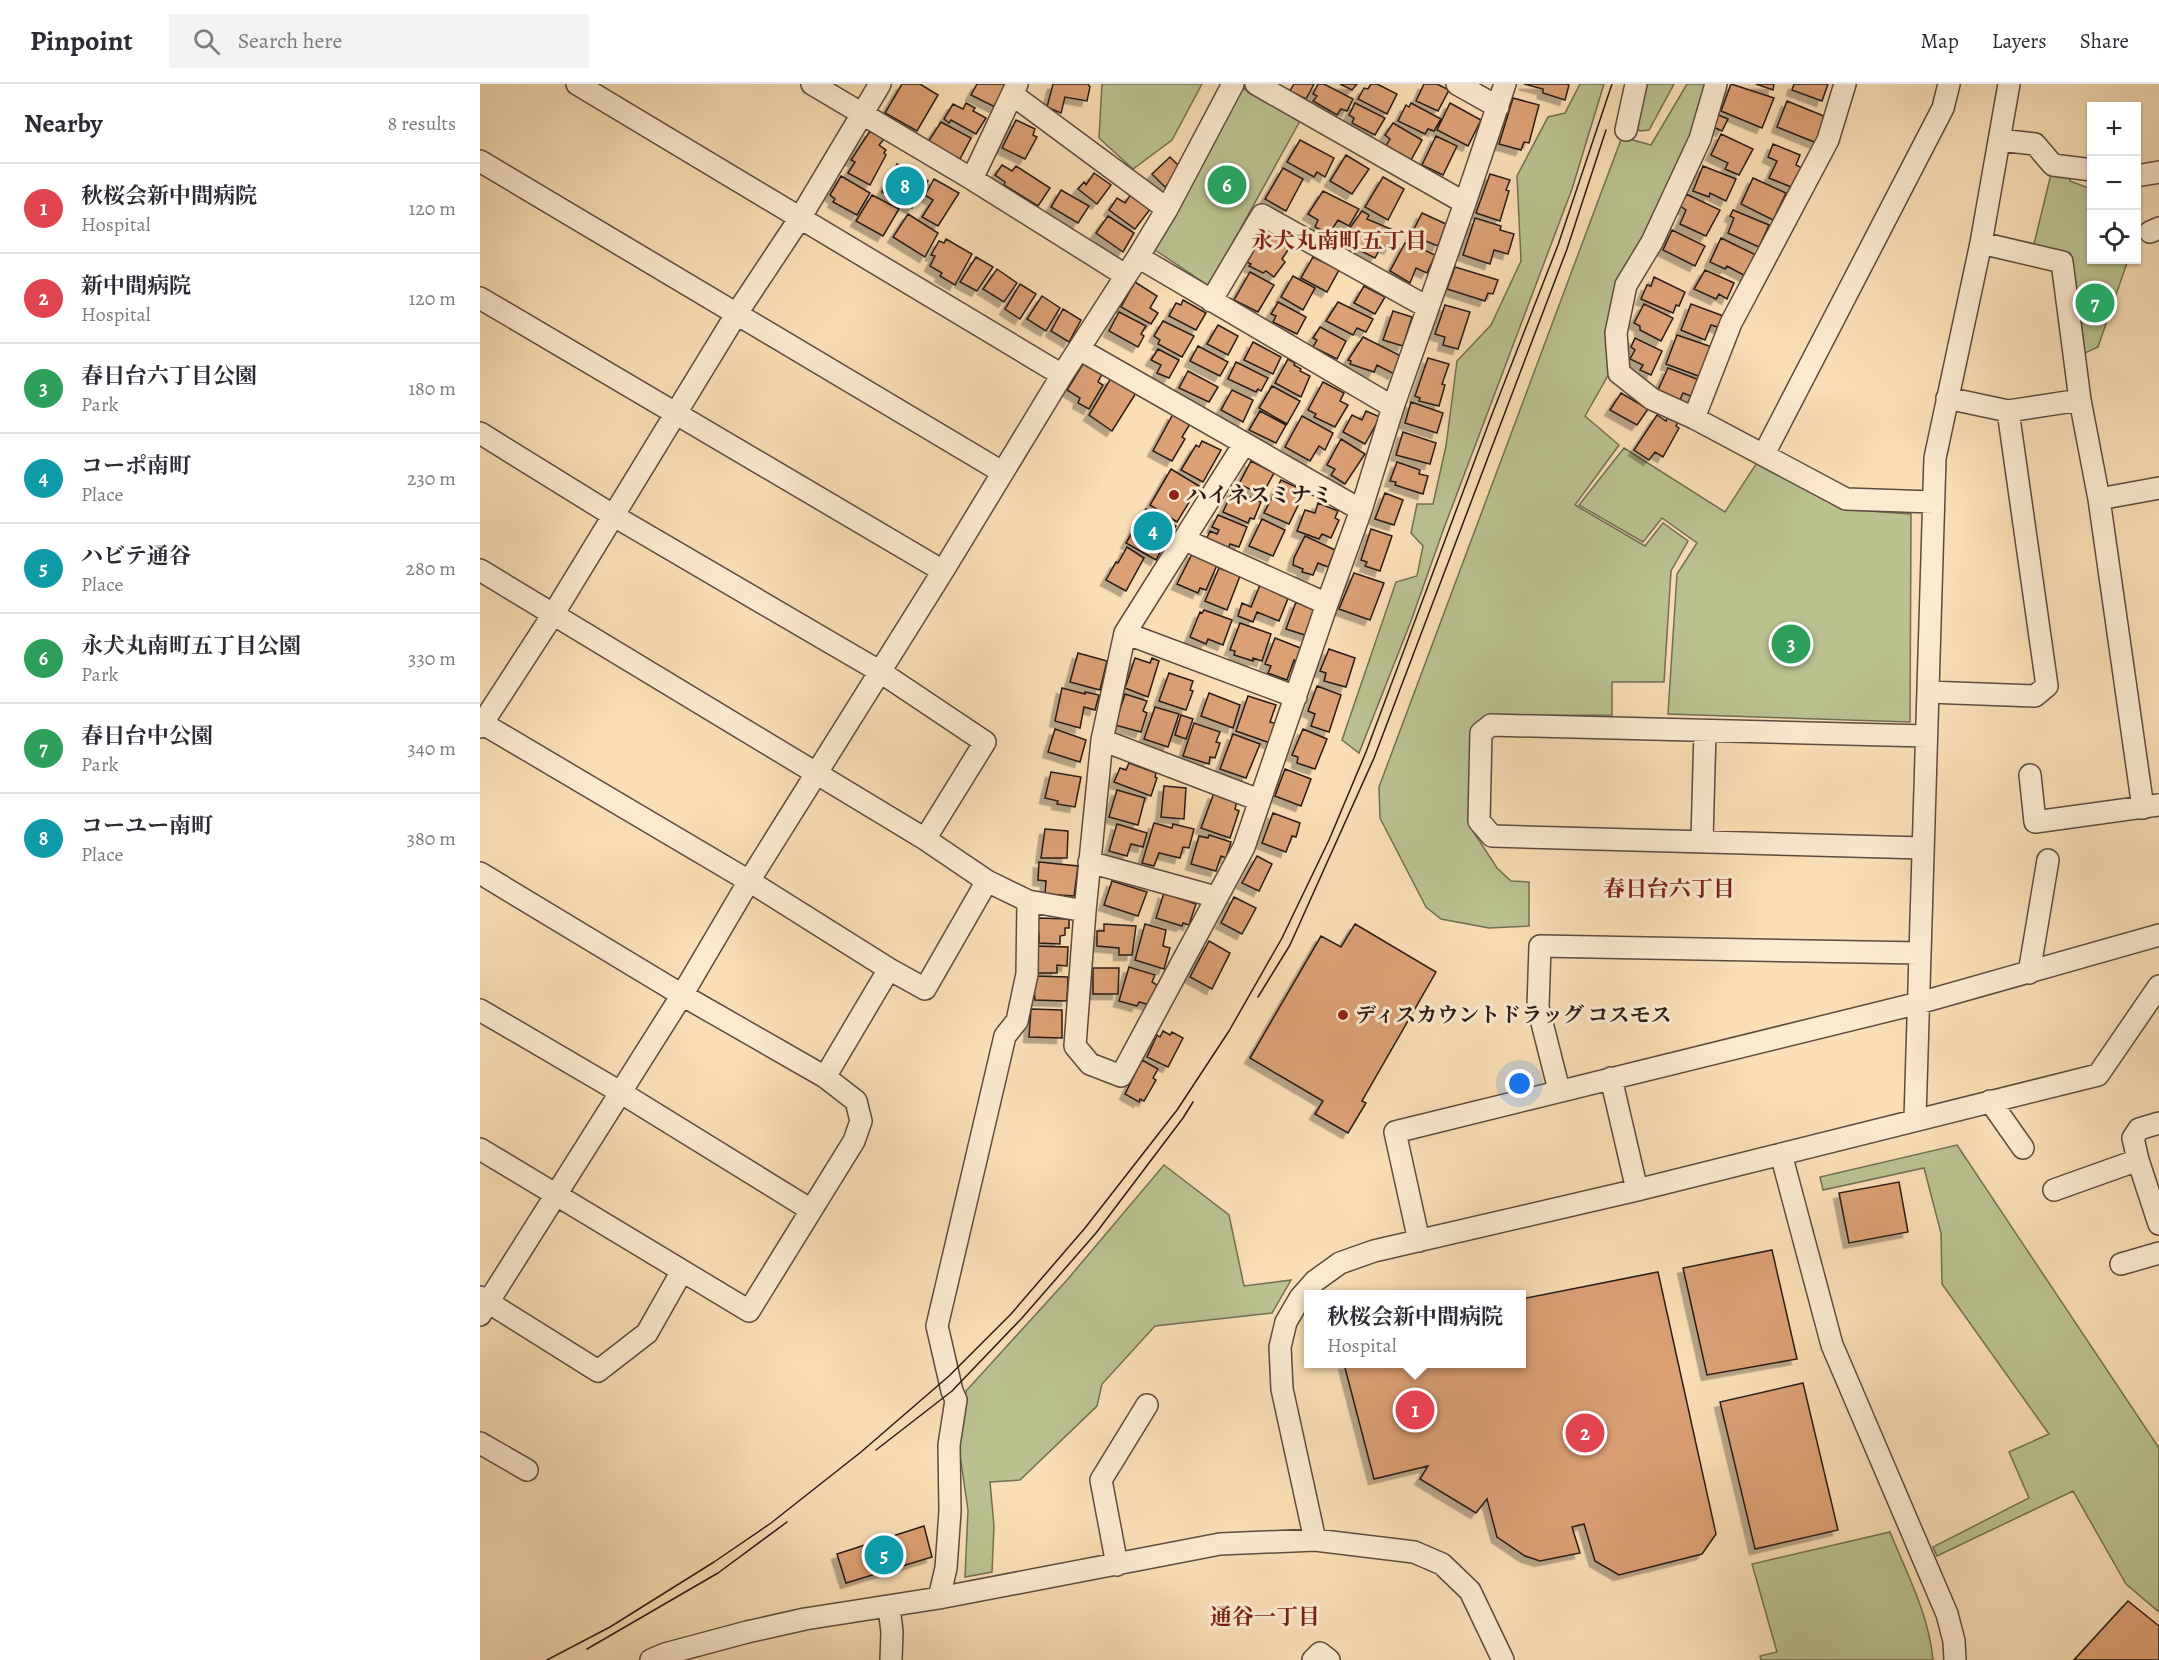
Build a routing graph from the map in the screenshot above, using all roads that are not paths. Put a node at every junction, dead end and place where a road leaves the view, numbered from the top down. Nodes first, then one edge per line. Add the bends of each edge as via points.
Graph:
1 (577, 84) edge
2 (812, 84) edge
3 (880, 84) edge
4 (1233, 84) edge
5 (1256, 84) edge
6 (1457, 84) edge
7 (1505, 84) edge
8 (1636, 84) edge
9 (1716, 84) edge
10 (1845, 84) edge
11 (1949, 84) edge
12 (2009, 84) edge
13 (1015, 90) edge
14 (1498, 107) junction
15 (862, 114) junction
16 (1626, 130) dead end
17 (1999, 140) junction
18 (480, 161) edge
19 (2087, 169) edge
20 (2159, 172) edge
21 (2141, 175) edge
22 (972, 179) junction
23 (1465, 203) junction
24 (1167, 209) junction
25 (800, 218) junction
26 (1981, 243) junction
27 (1138, 257) junction
28 (1125, 275) junction
29 (480, 298) edge
30 (1211, 301) junction
31 (1427, 306) junction
32 (737, 313) junction
33 (1079, 349) junction
34 (1062, 375) junction
35 (1947, 398) junction
36 (2080, 400) junction
37 (1393, 407) junction
38 (2008, 411) junction
39 (676, 414) junction
40 (1694, 418) junction
41 (480, 433) edge
42 (1244, 444) junction
43 (1764, 454) junction
44 (1002, 472) junction
45 (2159, 488) edge
46 (2099, 499) junction
47 (1933, 502) junction
48 (1361, 510) junction
49 (614, 516) junction
50 (1185, 540) junction
51 (480, 570) edge
52 (943, 571) junction
53 (1327, 604) junction
54 (554, 614) junction
55 (1125, 633) junction
56 (879, 671) junction
57 (1928, 692) junction
58 (1296, 697) junction
59 (481, 724) edge
60 (1705, 731) junction
61 (1926, 736) junction
62 (1102, 740) junction
63 (816, 774) junction
64 (2030, 775) dead end
65 (1259, 800) junction
66 (2151, 807) edge
67 (925, 839) junction
68 (1702, 840) junction
69 (1923, 848) junction
70 (2048, 860) dead end
71 (1089, 862) junction
72 (480, 873) edge
73 (749, 880) junction
74 (987, 881) junction
75 (1216, 897) junction
76 (1028, 901) junction
77 (1085, 911) junction
78 (2159, 935) edge
79 (1920, 953) junction
80 (889, 969) junction
81 (2029, 973) junction
82 (2159, 986) edge
83 (682, 995) junction
84 (1919, 1003) junction
85 (2152, 1006) edge
86 (480, 1010) edge
87 (825, 1077) junction
88 (1611, 1078) junction
89 (1559, 1090) junction
90 (620, 1092) junction
91 (1990, 1101) junction
92 (1915, 1119) junction
93 (2159, 1123) edge
94 (2023, 1148) dead end
95 (480, 1149) edge
96 (1781, 1154) junction
97 (2138, 1160) junction
98 (1637, 1190) junction
99 (2054, 1190) dead end
100 (555, 1195) junction
101 (811, 1210) junction
102 (2159, 1224) edge
103 (1419, 1241) junction
104 (2159, 1253) edge
105 (2121, 1264) dead end
106 (682, 1271) junction
107 (1308, 1290) edge
108 (1304, 1294) edge
109 (483, 1304) edge
110 (1147, 1405) dead end
111 (480, 1443) edge
112 (527, 1470) dead end
113 (1315, 1540) junction
114 (1117, 1565) junction
115 (939, 1598) junction
116 (890, 1607) junction
117 (651, 1660) edge
118 (891, 1660) edge
119 (1313, 1660) edge
120 (1329, 1660) edge
121 (1503, 1660) edge
122 (1955, 1660) edge

1 - 25 street
2 - 15 street
3 - 15 street
4 - 24 street
5 - 23 street
6 - 14 street
7 - 14 street
8 - 16 street
9 - 40 street via 1700,139 1652,242 1626,285 1616,333 1619,373 1652,399
10 - 40 street via 1828,140 1731,323
11 - 43 street via 1943,108
12 - 17 street
13 - 22 street
13 - 24 street
14 - 23 street
15 - 22 street
15 - 25 street
17 - 19 street via 2036,144 2053,165
17 - 26 street
18 - 32 street
20 - 21 street
22 - 28 street
23 - 31 street
24 - 27 street
25 - 32 street
25 - 34 street
26 - 35 street
26 - 36 street via 2062,262
27 - 28 street
27 - 30 street
28 - 33 street
29 - 39 street
30 - 31 street via 1262,215
30 - 37 street
31 - 37 street
32 - 39 street
32 - 44 street
33 - 34 street
33 - 42 street
34 - 44 street
35 - 38 street
35 - 47 street via 1935,458
36 - 38 street
36 - 46 street
37 - 48 street
38 - 57 street via 2047,686 2035,696
39 - 49 street
39 - 52 street
40 - 43 street
41 - 49 street
42 - 48 street
42 - 50 street
43 - 47 street via 1846,499
44 - 52 street
45 - 46 street
46 - 66 street
47 - 57 street
48 - 53 street
49 - 54 street
49 - 56 street
50 - 53 street
50 - 55 street
51 - 54 street
52 - 56 street
53 - 58 street
54 - 59 street
54 - 63 street
55 - 58 street
55 - 62 street
56 - 63 street
56 - 67 street via 985,742
57 - 61 street
58 - 65 street
59 - 73 street
60 - 61 street
60 - 68 street
60 - 68 street via 1491,725 1480,733 1479,821 1492,836
61 - 69 street
62 - 65 street
62 - 71 street
63 - 67 street
63 - 73 street
64 - 66 street via 2035,822
65 - 75 street via 1244,847
67 - 74 street
68 - 69 street
69 - 79 street
70 - 81 street
71 - 75 street
71 - 77 street
72 - 83 street
73 - 80 street
73 - 83 street
74 - 76 street
74 - 80 street via 925,989
75 - 77 street via 1121,1076 1090,1064 1075,1046
76 - 77 street
76 - 115 street via 1027,974 1017,1021 1005,1036 937,1326 956,1400 949,1445 946,1568
78 - 81 street
79 - 84 street
79 - 89 street via 1540,946 1538,1007
80 - 87 street
81 - 84 street
82 - 85 street
83 - 87 street
83 - 90 street
84 - 88 street
84 - 92 street
85 - 91 street via 2098,1075
86 - 90 street
87 - 101 street via 856,1101 861,1121 854,1141
88 - 89 street
88 - 98 street
89 - 103 street via 1395,1132
90 - 100 street
90 - 101 street
91 - 92 street
91 - 94 street
92 - 96 street
93 - 97 street via 2139,1129 2133,1138
95 - 100 street
96 - 98 street
96 - 122 street via 1832,1345 1947,1614
97 - 99 street
97 - 102 street
98 - 103 street
100 - 106 street
100 - 109 street
101 - 106 street via 749,1311
103 - 107 street via 1340,1263
104 - 105 street
106 - 109 street via 647,1333 598,1371
108 - 113 street via 1286,1322 1280,1347 1282,1389
110 - 114 street via 1101,1480
111 - 112 street
113 - 114 street via 1220,1545
113 - 121 street via 1414,1552 1442,1564 1470,1591
114 - 115 street
115 - 116 street
116 - 117 street via 747,1632
116 - 118 street
119 - 120 street via 1320,1653

